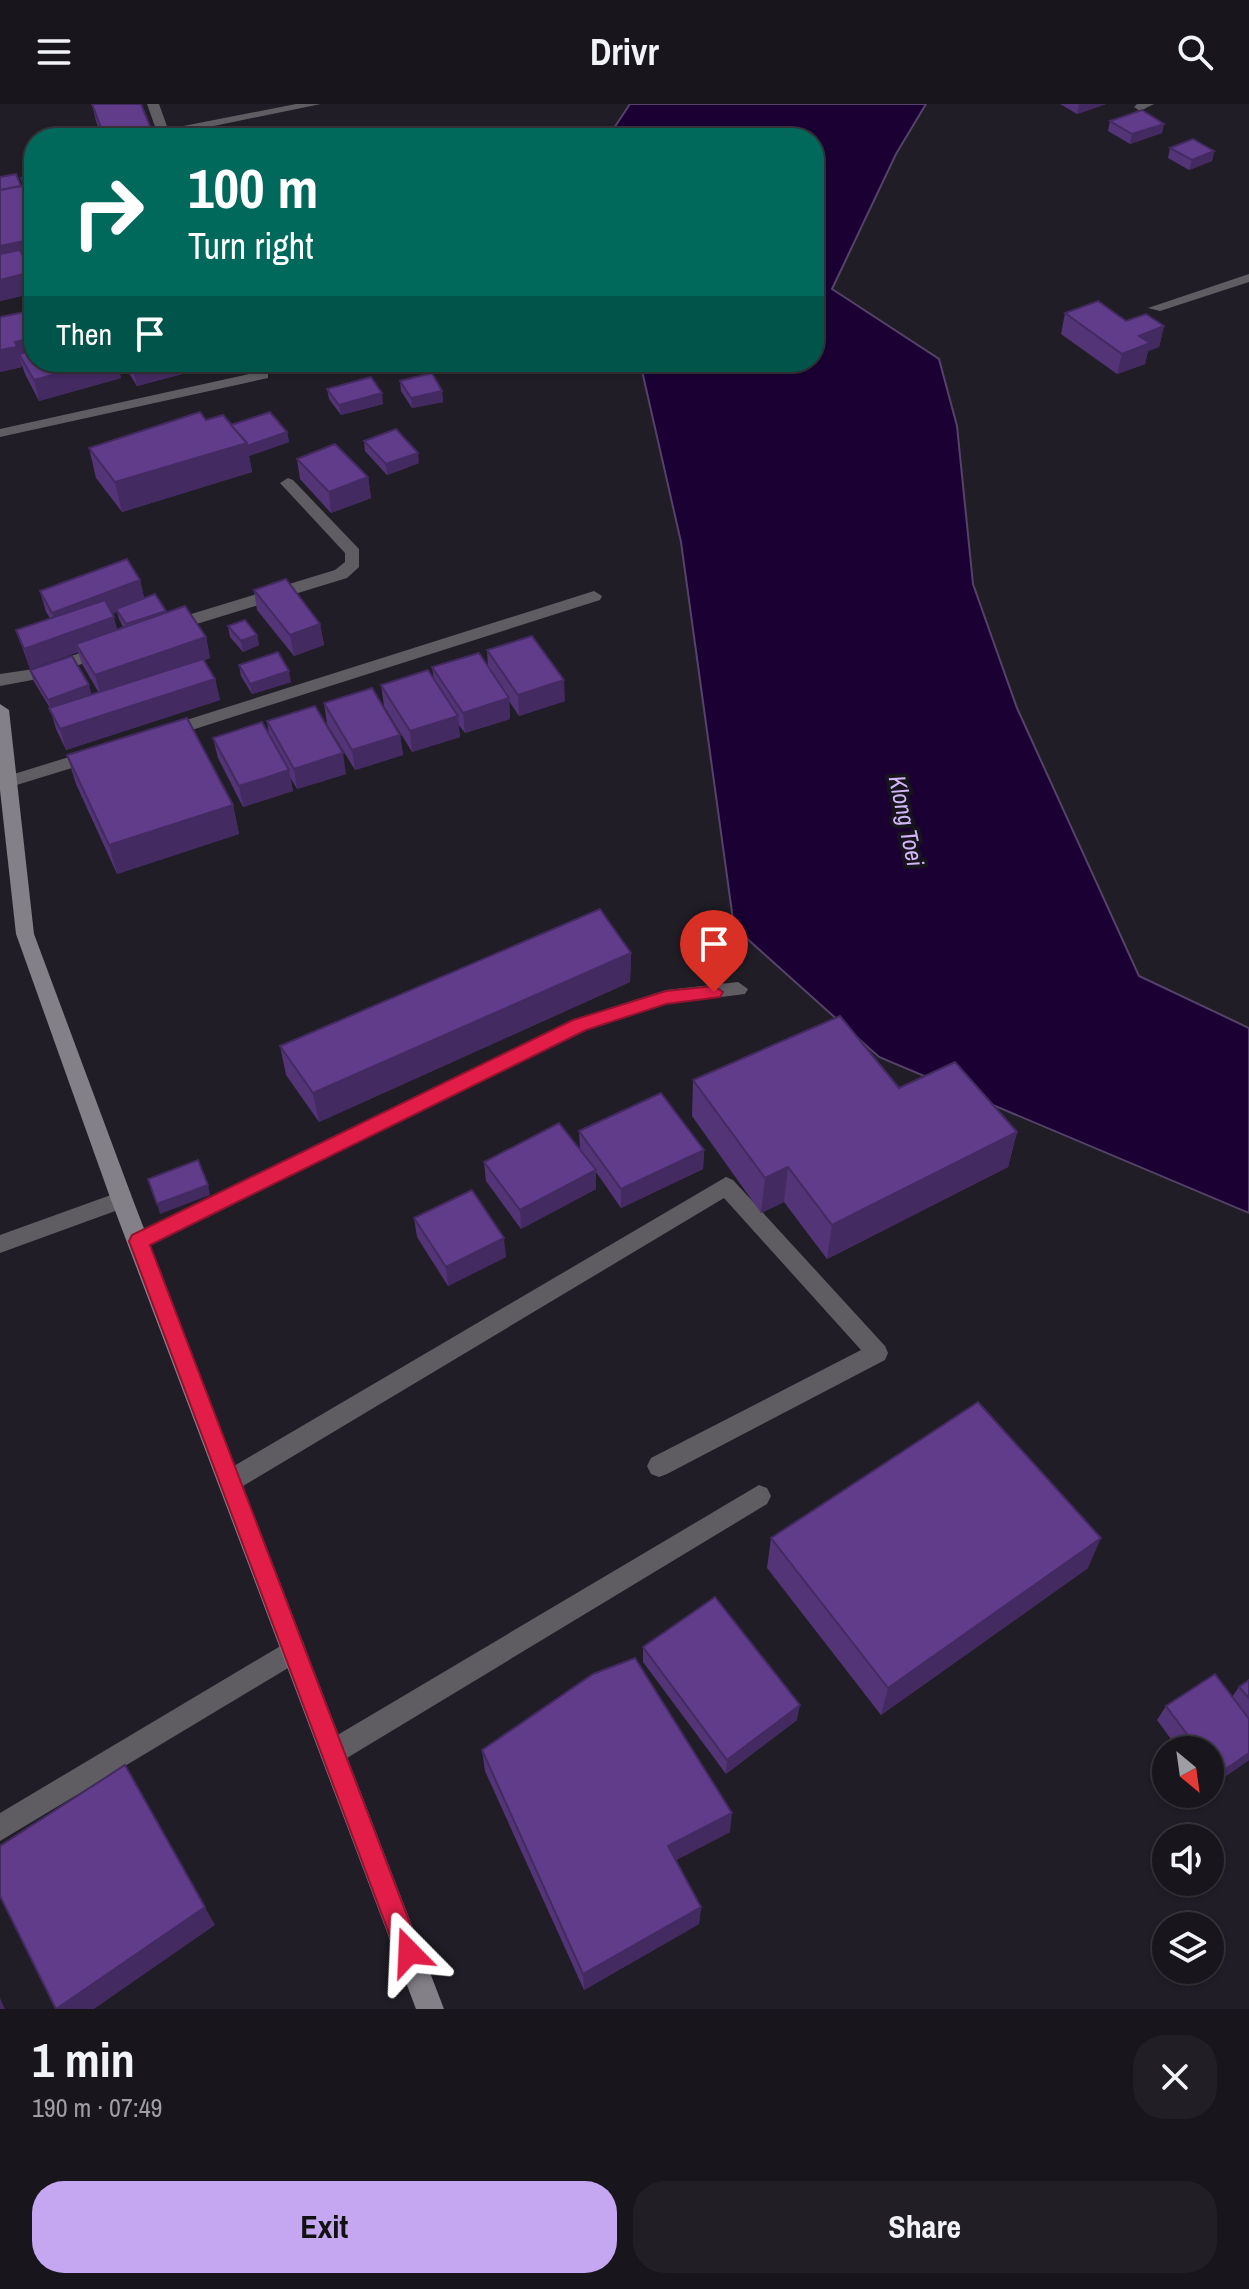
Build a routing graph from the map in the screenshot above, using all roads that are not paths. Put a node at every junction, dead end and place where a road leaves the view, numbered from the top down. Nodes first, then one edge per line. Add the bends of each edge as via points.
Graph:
1 (153, 104) edge
2 (315, 104) edge
3 (162, 128) edge
4 (202, 128) edge
5 (1249, 278) edge
6 (1155, 308) dead end
7 (263, 375) dead end
8 (0, 433) edge
9 (288, 483) dead end
10 (594, 596) dead end
11 (153, 633) edge
12 (124, 643) edge
13 (0, 680) edge
14 (0, 710) edge
15 (143, 739) edge
16 (113, 749) edge
17 (7, 782) junction
18 (738, 989) dead end
19 (122, 1200) junction
20 (139, 1241) junction
21 (0, 1244) edge
22 (659, 1466) dead end
23 (230, 1481) junction
24 (759, 1496) dead end
25 (294, 1650) junction
26 (333, 1752) junction
27 (0, 1828) edge
28 (430, 2009) edge

1 - 3 street
2 - 4 street
5 - 6 street
7 - 8 street
9 - 11 street via 353,552 353,564 341,574
10 - 15 street
12 - 13 street via 37,674
14 - 17 street
16 - 17 street
17 - 19 street via 25,934
18 - 20 street via 666,997 579,1025
19 - 20 street
19 - 21 street
20 - 23 street
22 - 23 street via 877,1353 726,1186
23 - 25 street
24 - 26 street
25 - 26 street
25 - 27 street
26 - 28 street

